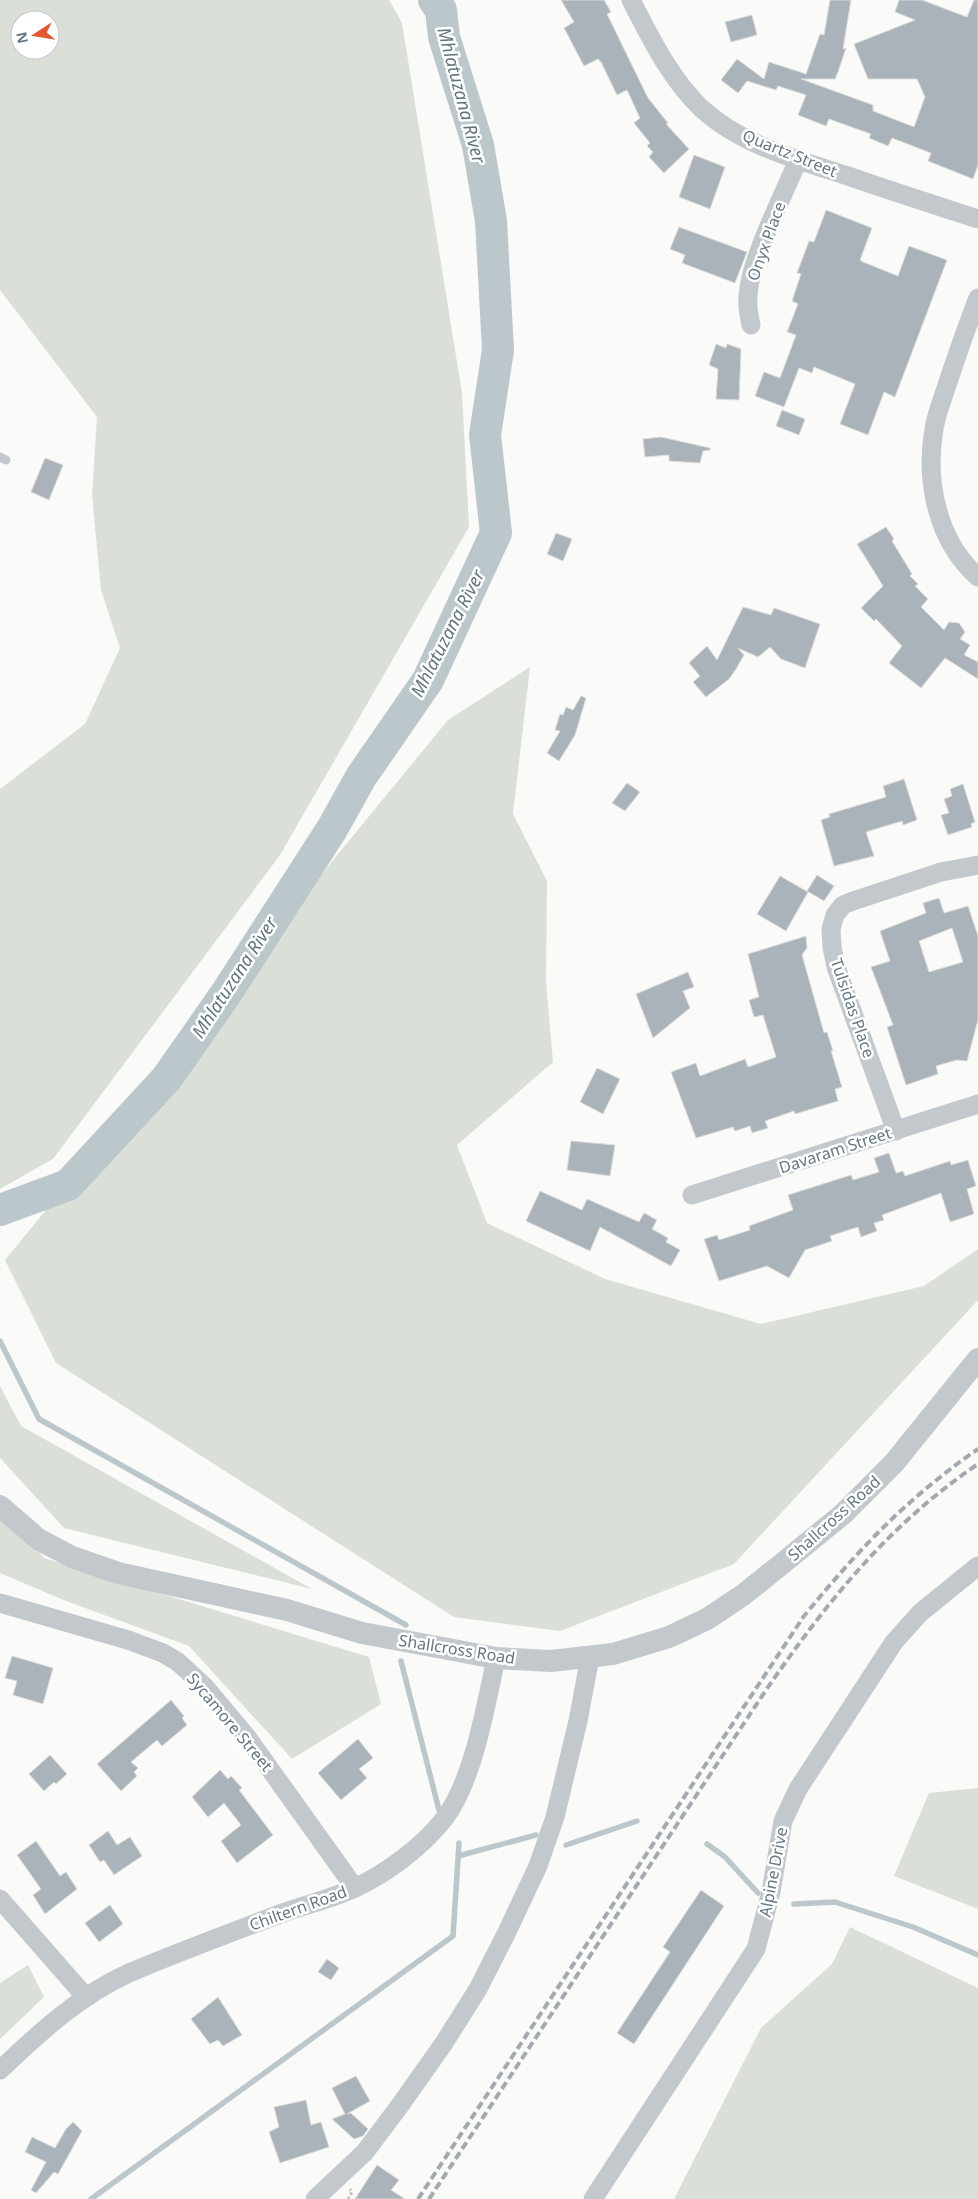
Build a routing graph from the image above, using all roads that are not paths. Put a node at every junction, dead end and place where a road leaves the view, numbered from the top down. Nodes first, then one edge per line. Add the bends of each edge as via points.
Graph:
1 (631, 0) edge
2 (798, 160) junction
3 (978, 219) edge
4 (978, 298) edge
5 (751, 325) dead end
6 (970, 339) edge
7 (978, 577) edge
8 (978, 865) edge
9 (978, 1104) edge
10 (896, 1130) junction
11 (692, 1195) dead end
12 (978, 1360) edge
13 (0, 1506) edge
14 (978, 1566) edge
15 (0, 1603) edge
16 (590, 1657) junction
17 (496, 1658) junction
18 (355, 1888) junction
19 (0, 1899) edge
20 (85, 1996) junction
21 (0, 2070) edge
22 (315, 2199) edge
23 (593, 2199) edge

1 - 2 street, Quartz Street via 662,58 702,108 755,142
2 - 3 street, Quartz Street
2 - 5 street, Onyx Place via 750,285
4 - 6 street
6 - 7 street via 934,428 931,463 934,498 943,529 955,552
8 - 10 street, Tulsidas Place via 941,872 852,901 843,905 835,915 831,929 836,967
9 - 10 street, Davaram Street
10 - 11 street, Davaram Street
12 - 16 street, Shallcross Road via 894,1463 843,1514 743,1595 707,1619 669,1637 639,1648
13 - 17 street, Shallcross Road via 38,1539 72,1557 118,1573 286,1610 362,1632
14 - 23 street, Alpine Drive via 920,1613 894,1642 798,1789 783,1821 772,1892 756,1948
15 - 18 street, Sycamore Street via 128,1640 178,1662 206,1688 246,1737
16 - 17 street, Shallcross Road via 550,1661
16 - 22 street via 556,1817 538,1866 506,1934 444,2043 401,2104 365,2152
17 - 18 street, Chiltern Road via 472,1757 461,1788 444,1819 417,1847
18 - 20 street, Chiltern Road via 128,1974
19 - 20 street
20 - 21 street, Chiltern Road

